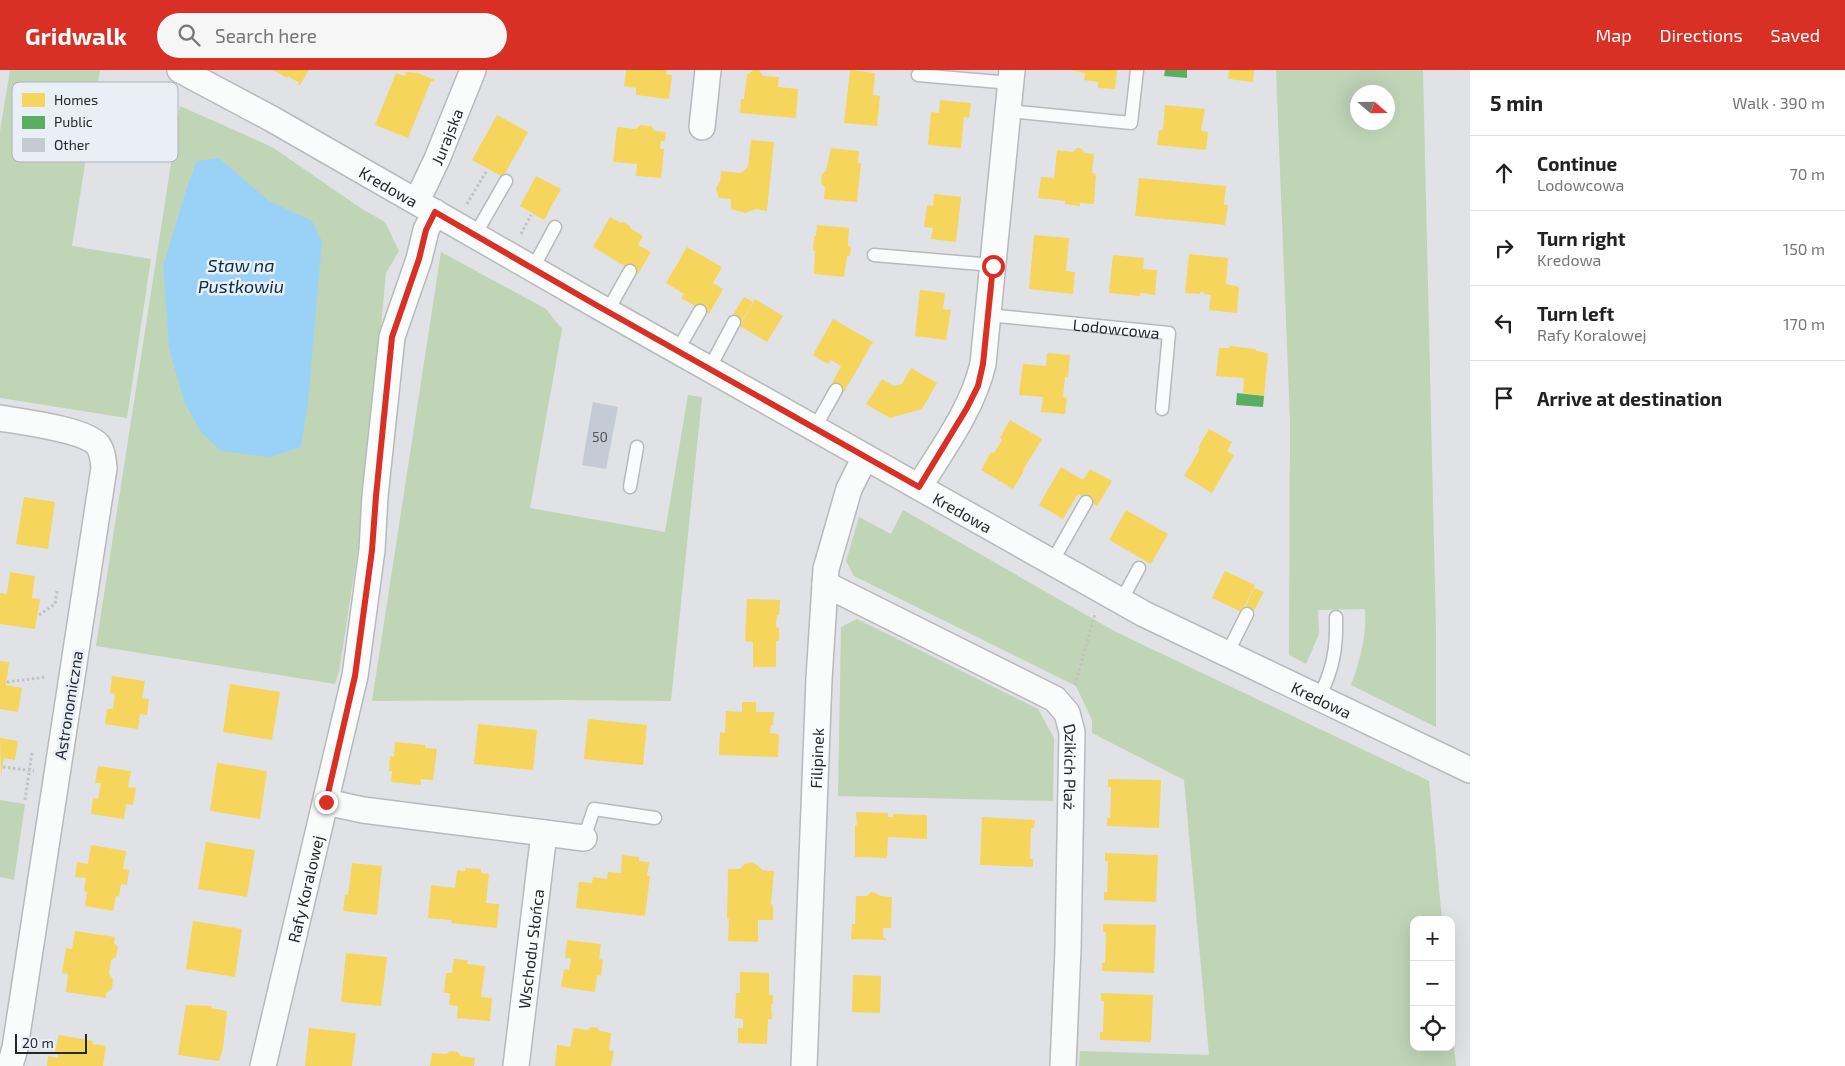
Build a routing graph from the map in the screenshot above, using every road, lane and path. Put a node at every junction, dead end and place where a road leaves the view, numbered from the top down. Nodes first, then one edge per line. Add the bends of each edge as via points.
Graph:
1 (180, 70) edge
2 (473, 70) edge
3 (708, 70) edge
4 (1136, 70) edge
5 (918, 76) dead end
6 (1012, 77) edge
7 (1008, 111) junction
8 (702, 127) dead end
9 (487, 170) dead end
10 (506, 182) dead end
11 (446, 218) junction
12 (555, 227) dead end
13 (874, 255) dead end
14 (993, 266) junction
15 (533, 268) junction
16 (630, 271) dead end
17 (607, 312) junction
18 (700, 312) dead end
19 (988, 315) junction
20 (734, 322) dead end
21 (677, 351) junction
22 (708, 369) junction
23 (836, 390) dead end
24 (1162, 409) dead end
25 (0, 418) edge
26 (814, 428) junction
27 (637, 447) dead end
28 (865, 457) junction
29 (630, 487) dead end
30 (919, 487) junction
31 (1086, 502) dead end
32 (1052, 562) junction
33 (1139, 568) dead end
34 (825, 584) junction
35 (57, 591) dead end
36 (1121, 600) junction
37 (1097, 606) dead end
38 (1247, 614) dead end
39 (38, 615) dead end
40 (1336, 617) dead end
41 (1227, 654) junction
42 (72, 681) junction
43 (7, 682) dead end
44 (1319, 698) junction
45 (1068, 713) junction
46 (32, 753) dead end
47 (1470, 770) edge
48 (25, 800) dead end
49 (326, 802) junction
50 (656, 818) dead end
51 (544, 833) junction
52 (584, 838) joint
53 (8, 1066) edge
54 (263, 1066) edge
55 (516, 1066) edge
56 (804, 1066) edge
57 (1063, 1066) edge

1 - 11 street, Kredowa
2 - 11 street, Jurajska via 437,159
3 - 8 street
4 - 7 lane via 1131,123
5 - 6 lane
6 - 7 street
7 - 14 street
9 - 11 path
10 - 11 lane
11 - 15 street, Kredowa
11 - 49 street, Rafy Koralowej via 426,230 392,337 372,550 355,676
12 - 15 lane
13 - 14 lane
14 - 19 street
15 - 17 street, Kredowa
16 - 17 lane
17 - 21 street, Kredowa
18 - 21 lane
19 - 24 lane, Lodowcowa via 1169,334
19 - 30 street via 978,386
20 - 22 lane
21 - 22 street, Kredowa
22 - 26 street, Kredowa
23 - 26 lane
25 - 42 street, Astronomiczna via 88,437 103,454 104,468
26 - 28 street, Kredowa
27 - 29 lane
28 - 30 street, Kredowa
28 - 34 street, Filipinek via 847,496 826,569
30 - 32 street, Kredowa
31 - 32 lane
32 - 36 street, Kredowa
33 - 36 lane
34 - 45 street, Dzikich Plaż via 1056,699
34 - 56 street, Filipinek via 812,820
35 - 39 path via 56,604
36 - 41 street, Kredowa
37 - 45 path
38 - 41 lane
40 - 44 lane via 1330,674
41 - 44 street, Kredowa
42 - 43 path via 46,677
42 - 53 street, Astronomiczna via 15,1048
44 - 47 street, Kredowa
45 - 57 street, Dzikich Plaż via 1072,732
46 - 48 path
49 - 51 street via 363,810
49 - 54 street, Rafy Koralowej
50 - 52 lane via 594,809
51 - 52 street
51 - 55 street, Wschodu Słońca

